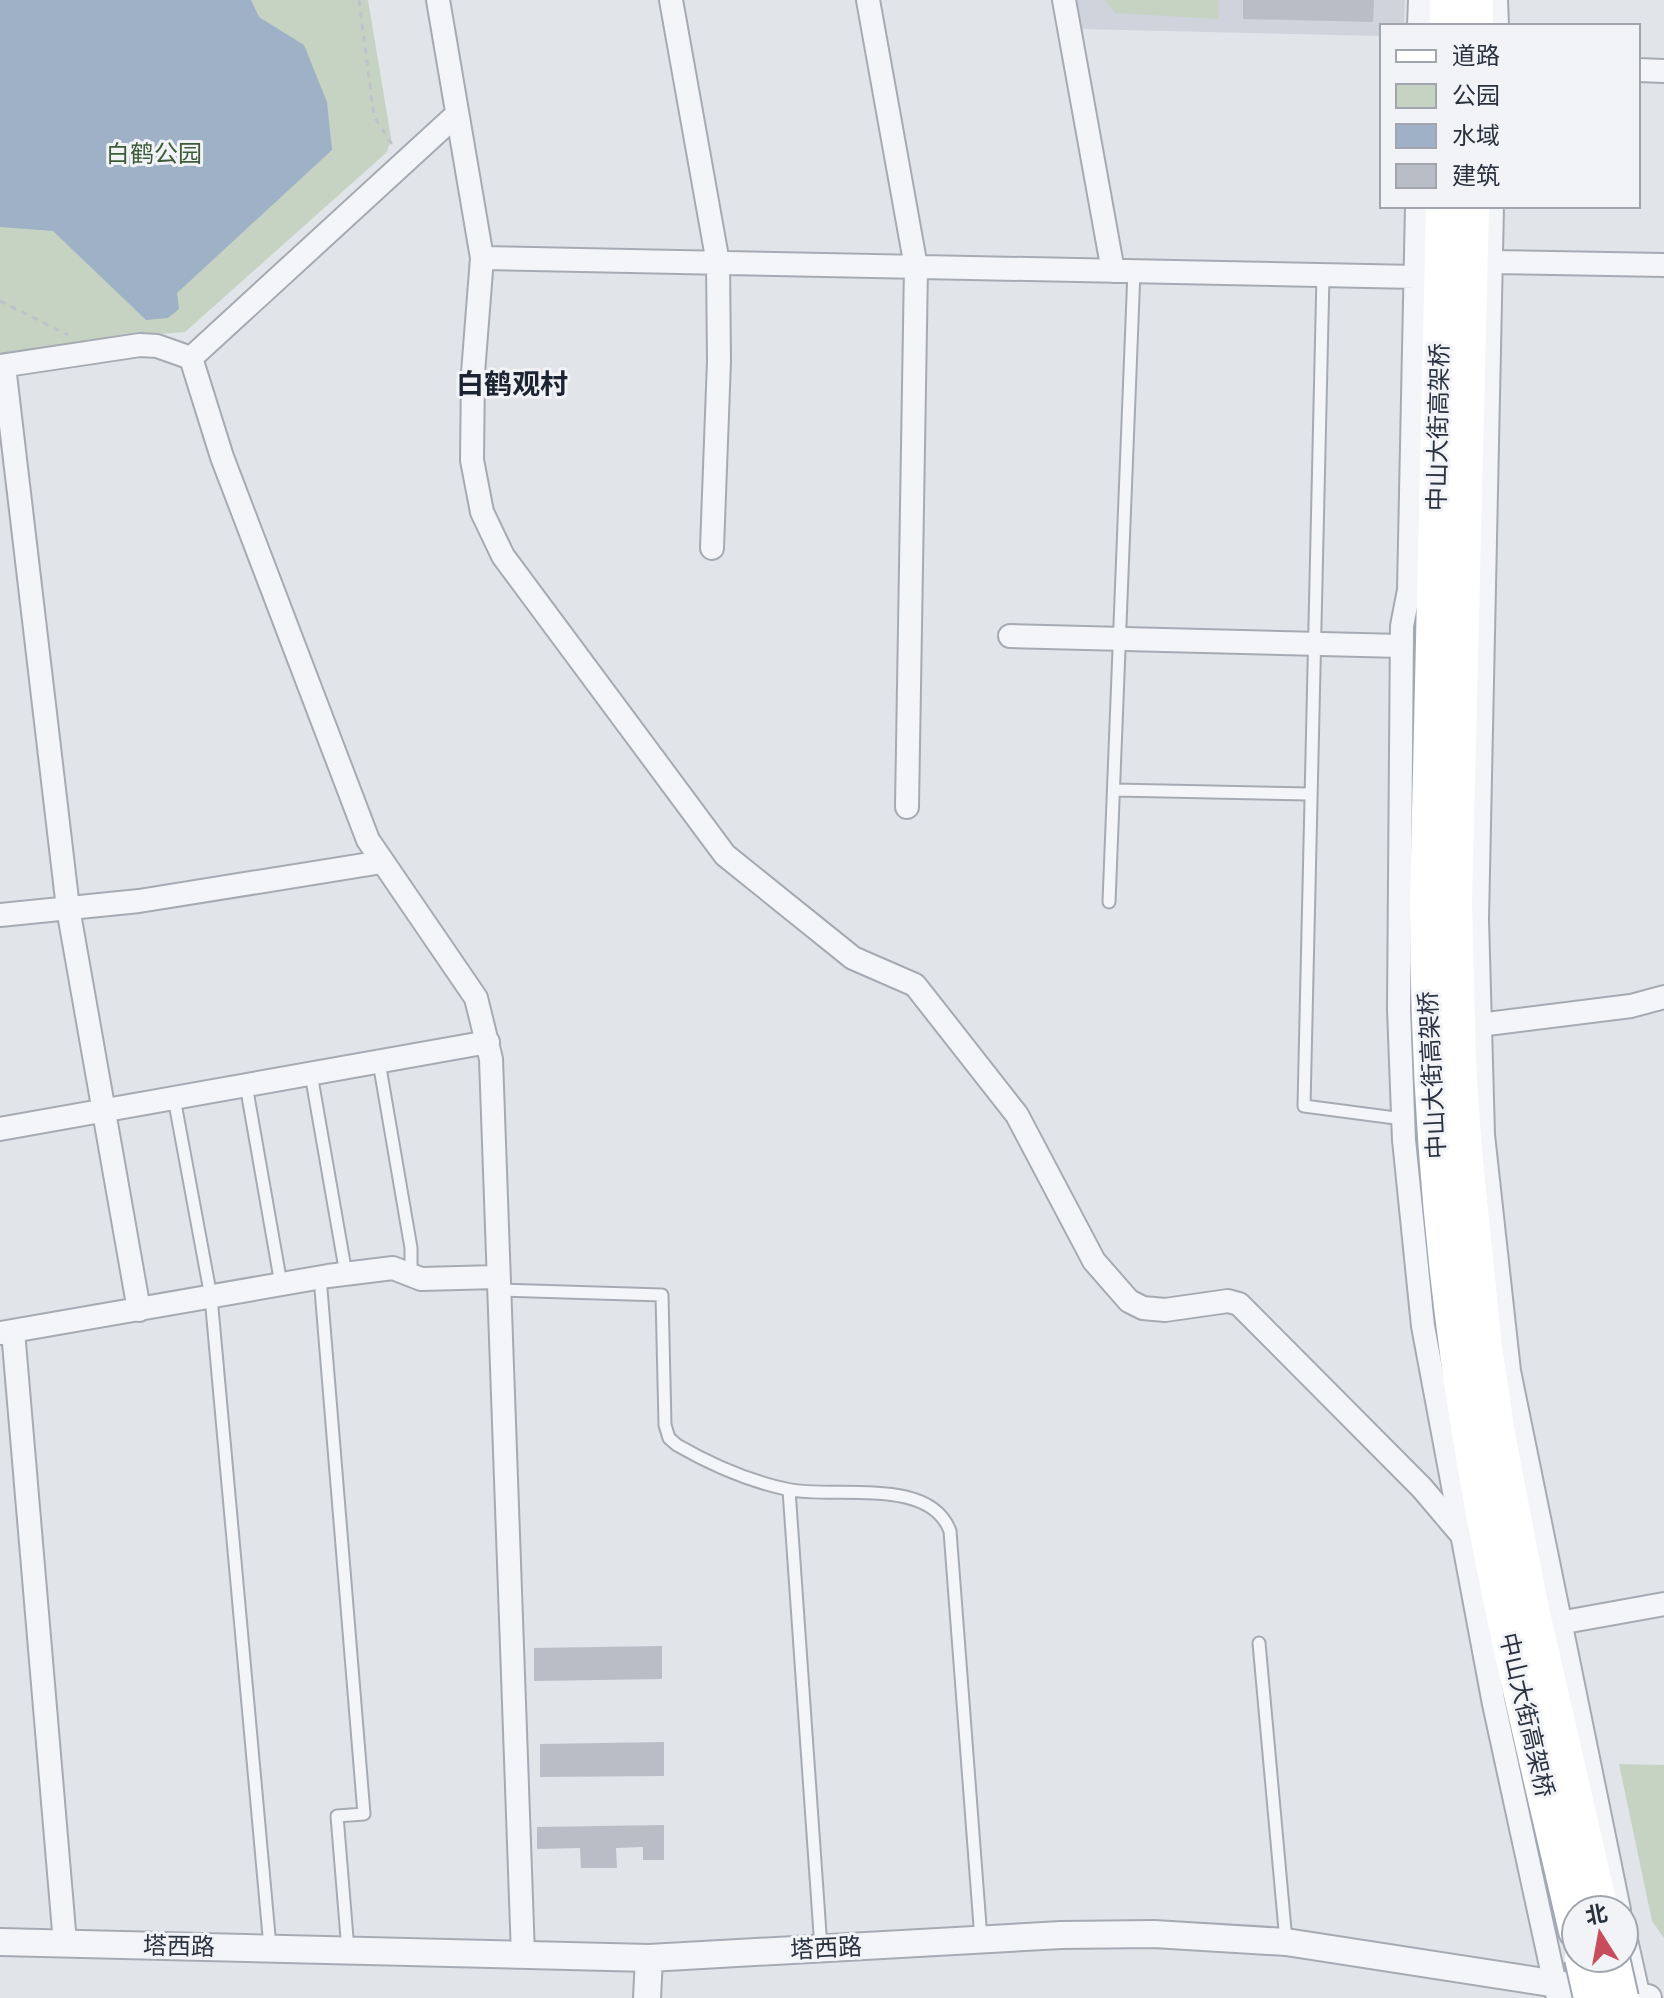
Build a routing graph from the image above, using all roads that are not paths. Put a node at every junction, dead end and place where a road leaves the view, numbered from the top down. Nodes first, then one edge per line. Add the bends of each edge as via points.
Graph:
1 (438, 0) edge
2 (671, 0) edge
3 (868, 0) edge
4 (1064, 0) edge
5 (1640, 70) edge
6 (1664, 71) edge
7 (456, 115) junction
8 (1417, 208) edge
9 (1443, 208) edge
10 (1472, 208) edge
11 (1492, 208) edge
12 (482, 258) junction
13 (1491, 262) junction
14 (718, 263) junction
15 (1664, 265) edge
16 (916, 267) junction
17 (1124, 271) junction
18 (1323, 275) junction
19 (1416, 277) junction
20 (191, 358) junction
21 (2, 366) edge
22 (712, 548) dead end
23 (1010, 636) dead end
24 (1121, 639) junction
25 (1313, 644) junction
26 (1402, 646) junction
27 (1115, 790) junction
28 (1309, 794) junction
29 (907, 807) dead end
30 (382, 862) junction
31 (1109, 902) dead end
32 (68, 908) junction
33 (0, 915) edge
34 (1664, 997) edge
35 (1479, 1025) junction
36 (488, 1042) junction
37 (379, 1062) junction
38 (311, 1074) junction
39 (246, 1085) junction
40 (174, 1098) junction
41 (102, 1111) junction
42 (1403, 1119) junction
43 (0, 1129) edge
44 (346, 1274) junction
45 (320, 1277) junction
46 (411, 1277) junction
47 (281, 1284) junction
48 (498, 1284) junction
49 (211, 1297) junction
50 (139, 1310) junction
51 (7, 1332) edge
52 (789, 1490) junction
53 (1461, 1534) junction
54 (1664, 1604) edge
55 (1559, 1623) junction
56 (1259, 1643) dead end
57 (1568, 1894) edge
58 (1597, 1894) edge
59 (1616, 1894) edge
60 (981, 1939) junction
61 (0, 1942) edge
62 (1286, 1942) junction
63 (65, 1943) junction
64 (270, 1948) junction
65 (821, 1948) junction
66 (348, 1950) junction
67 (523, 1955) junction
68 (649, 1958) junction
69 (1586, 1974) edge
70 (1622, 1974) edge
71 (1632, 1974) edge
72 (1557, 1991) edge
73 (647, 1998) edge
74 (1591, 1998) edge
75 (1637, 1998) edge

1 - 7 street
2 - 14 street
3 - 16 street
4 - 17 street
5 - 6 street
7 - 12 street
7 - 20 street
8 - 19 street
9 - 57 main road, 中山大街高架桥 via 1427,902 1436,1155 1471,1445
10 - 58 main road, 中山大街高架桥 via 1455,902 1465,1152 1502,1455
11 - 13 street
12 - 14 street
12 - 53 street via 472,460 482,512 503,556 725,855 853,958 915,985 1017,1115 1094,1261 1129,1301 1165,1310 1239,1304
13 - 15 street
13 - 35 street via 1481,627
14 - 16 street
14 - 22 street
16 - 17 street
16 - 29 street
17 - 18 street
17 - 24 lane
18 - 19 street
18 - 25 lane
19 - 26 street via 1409,590
20 - 21 street via 157,346
20 - 30 street via 227,472 368,840
21 - 32 street
23 - 24 street
24 - 25 street
24 - 27 lane
25 - 26 street
25 - 28 lane
26 - 42 street via 1398,919
27 - 28 lane
27 - 31 lane
28 - 42 lane via 1304,1106
30 - 32 street
30 - 36 street via 476,998
32 - 33 street
32 - 41 street
34 - 35 street
35 - 55 street via 1483,1135 1501,1316
36 - 37 street
36 - 48 street
37 - 38 street
37 - 46 lane via 411,1248
38 - 39 street
38 - 44 lane
39 - 40 street
39 - 47 lane
40 - 41 street
40 - 49 lane
41 - 43 street
41 - 50 street
42 - 53 street via 1427,1355
44 - 45 street
44 - 46 street via 393,1268
45 - 47 street
45 - 66 lane via 364,1814 337,1816
46 - 48 street
47 - 49 street
48 - 52 lane via 662,1295 669,1438 696,1455
48 - 67 street
49 - 50 street
49 - 64 lane
50 - 51 street
51 - 63 street
52 - 60 lane via 900,1495 933,1507 946,1520
52 - 65 lane
53 - 72 street
54 - 55 street
55 - 59 street
56 - 62 lane
60 - 62 street, 塔西路 via 1154,1934
60 - 65 street, 塔西路
61 - 63 street, 塔西路
62 - 72 street, 塔西路
63 - 64 street, 塔西路
64 - 66 street, 塔西路
65 - 68 street, 塔西路
66 - 67 street, 塔西路
67 - 68 street, 塔西路
68 - 73 street
69 - 74 main road, bridge
70 - 75 main road, bridge
71 - 75 street
72 - 75 street, 塔西路

